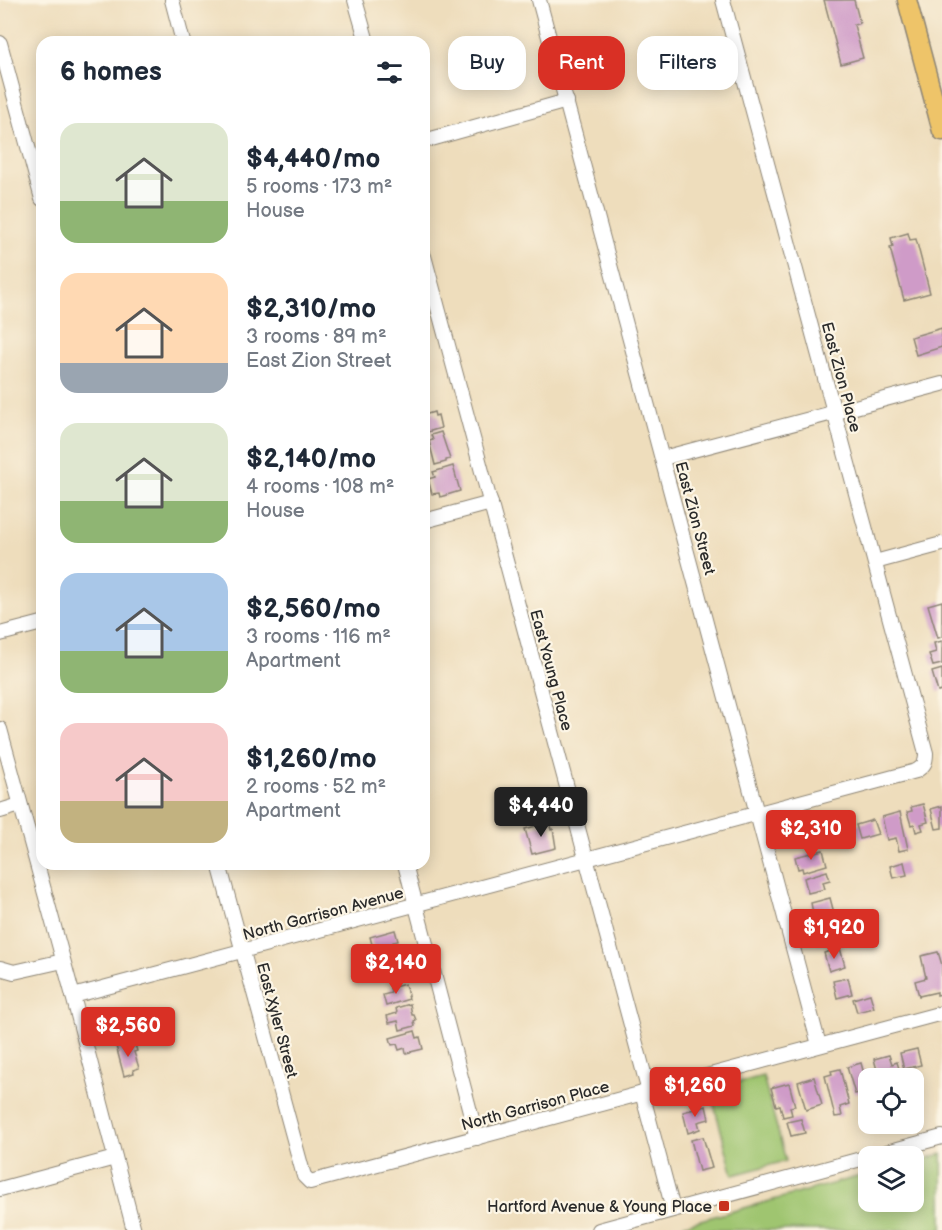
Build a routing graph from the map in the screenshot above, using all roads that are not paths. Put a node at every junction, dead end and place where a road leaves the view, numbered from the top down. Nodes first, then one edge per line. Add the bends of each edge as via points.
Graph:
1 (172, 0) edge
2 (355, 0) edge
3 (539, 0) edge
4 (723, 0) edge
5 (907, 0) edge
6 (181, 36) edge
7 (365, 36) edge
8 (0, 43) edge
9 (567, 101) junction
10 (942, 131) edge
11 (430, 139) edge
12 (36, 177) edge
13 (430, 278) edge
14 (942, 384) edge
15 (834, 412) junction
16 (663, 458) junction
17 (491, 503) junction
18 (430, 520) edge
19 (942, 544) edge
20 (875, 562) junction
21 (36, 625) edge
22 (0, 634) edge
23 (0, 729) edge
24 (926, 762) joint
25 (20, 805) junction
26 (0, 811) edge
27 (758, 814) junction
28 (586, 861) junction
29 (36, 863) edge
30 (38, 870) edge
31 (221, 870) edge
32 (407, 870) edge
33 (416, 905) junction
34 (243, 952) junction
35 (63, 961) junction
36 (0, 968) edge
37 (73, 996) junction
38 (942, 1013) edge
39 (819, 1046) junction
40 (646, 1092) junction
41 (942, 1137) edge
42 (477, 1138) junction
43 (115, 1158) junction
44 (310, 1182) joint
45 (0, 1189) edge
46 (673, 1209) junction
47 (134, 1230) edge
48 (599, 1230) edge

1 - 6 street
2 - 7 street
3 - 9 street, East Zion Street
4 - 15 street, East Zion Place
5 - 10 main road
8 - 12 street
9 - 11 street
9 - 16 street, East Zion Street
13 - 17 street, East Young Place
14 - 15 street
15 - 16 street
15 - 20 street, East Zion Place
16 - 27 street, East Zion Street
17 - 18 street
17 - 28 street, East Young Place
19 - 20 street
20 - 24 street, East Zion Place
21 - 22 street
23 - 25 street
24 - 27 street, North Garrison Avenue via 916,771
25 - 26 street
25 - 29 street
27 - 28 street, North Garrison Avenue
27 - 39 street, East Zion Street
28 - 33 street, North Garrison Avenue
28 - 40 street, East Young Place
30 - 35 street
31 - 34 street, East Xyler Street
32 - 33 street
33 - 34 street, North Garrison Avenue
33 - 42 street
34 - 37 street, North Garrison Avenue
34 - 44 street, East Xyler Street via 304,1176
35 - 36 street via 14,972
35 - 37 street
37 - 43 street
38 - 39 street, North Garrison Place
39 - 40 street, North Garrison Place
40 - 42 street, North Garrison Place
40 - 46 street, East Young Place
41 - 46 street
42 - 44 street, North Garrison Place
43 - 45 street
43 - 47 street
46 - 48 street

